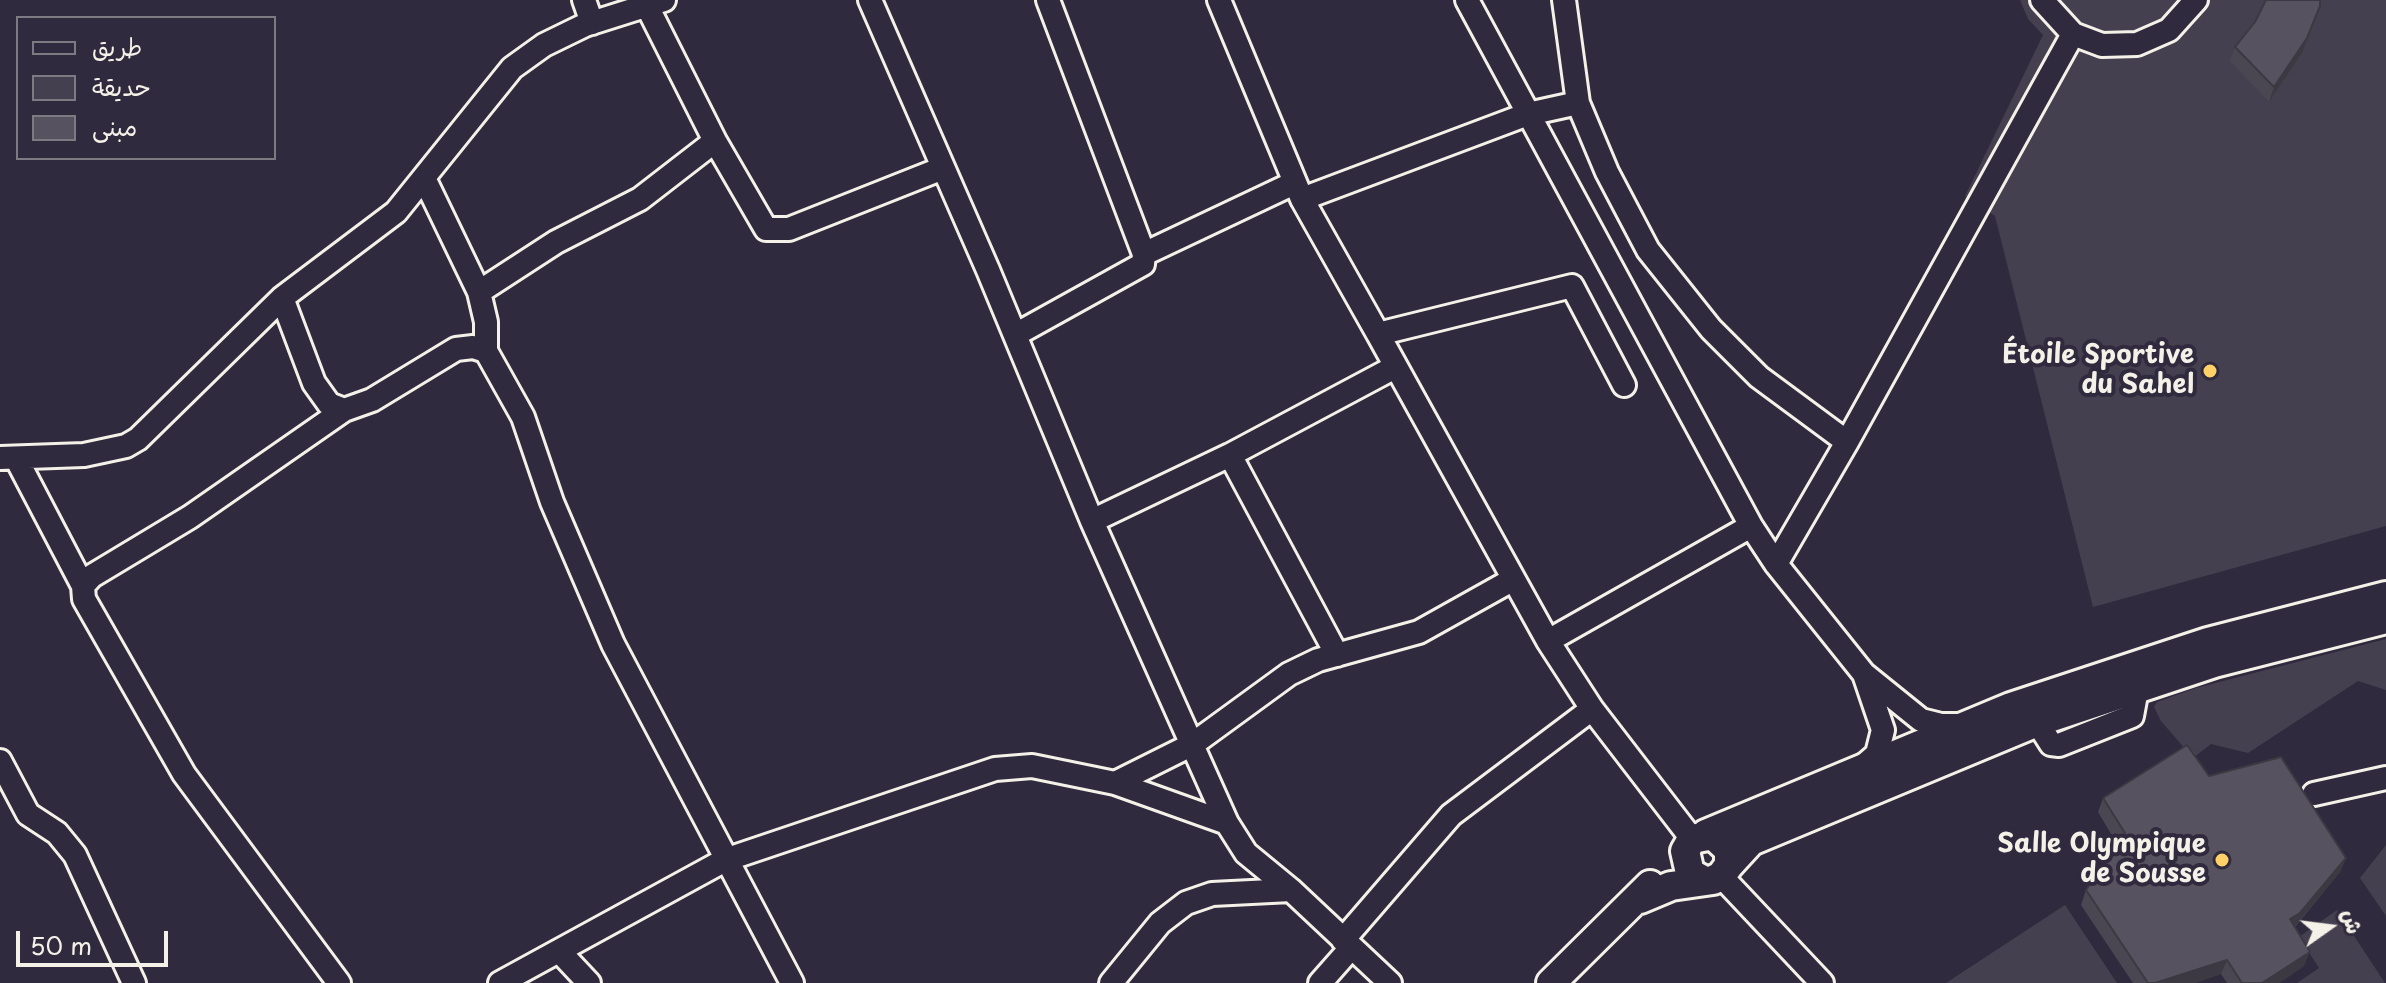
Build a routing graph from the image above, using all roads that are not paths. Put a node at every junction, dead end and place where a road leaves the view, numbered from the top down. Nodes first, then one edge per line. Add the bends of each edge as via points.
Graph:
1 (584, 0) edge
2 (870, 0) edge
3 (1048, 0) edge
4 (1219, 0) edge
5 (1467, 0) edge
6 (1564, 0) edge
7 (2042, 0) edge
8 (2196, 0) edge
9 (655, 3) edge
10 (592, 23) junction
11 (2073, 34) junction
12 (1578, 103) junction
13 (1528, 114) junction
14 (715, 141) junction
15 (943, 168) junction
16 (425, 180) junction
17 (1298, 191) junction
18 (1144, 254) junction
19 (479, 292) junction
20 (282, 298) junction
21 (1378, 334) junction
22 (1015, 335) junction
23 (486, 351) junction
24 (1395, 367) junction
25 (1624, 385) dead end
26 (344, 410) junction
27 (1847, 442) junction
28 (1230, 455) junction
29 (8, 458) edge
30 (1092, 521) junction
31 (1751, 526) junction
32 (1776, 564) junction
33 (1512, 580) junction
34 (83, 586) junction
35 (2386, 596) edge
36 (2386, 619) edge
37 (1548, 641) junction
38 (1337, 655) junction
39 (1864, 674) junction
40 (1592, 709) junction
41 (1965, 725) junction
42 (1193, 744) junction
43 (0, 761) edge
44 (1858, 770) junction
45 (2386, 778) edge
46 (1115, 783) junction
47 (2314, 794) dead end
48 (1227, 823) junction
49 (1694, 841) junction
50 (725, 860) junction
51 (1718, 874) junction
52 (1291, 890) junction
53 (1640, 899) junction
54 (1347, 944) junction
55 (559, 951) junction
56 (131, 982) edge
57 (339, 983) edge
58 (500, 983) edge
59 (589, 983) edge
60 (792, 983) edge
61 (1111, 983) edge
62 (1320, 983) edge
63 (1390, 983) edge
64 (1551, 983) edge
65 (1822, 983) edge

1 - 10 street
2 - 15 street
3 - 18 street
4 - 17 street
5 - 13 street
6 - 12 street
7 - 11 street
8 - 11 street via 2169,30 2137,44 2102,45
9 - 10 street
9 - 14 street
10 - 16 street via 544,45 512,68
11 - 27 street
12 - 13 street
12 - 27 street via 1648,250 1711,329 1759,377
13 - 17 street
13 - 31 street
14 - 15 street via 766,229 789,229
14 - 19 street via 640,199 556,242
15 - 22 street
16 - 19 street
16 - 20 street via 396,212
17 - 18 street
17 - 21 street
18 - 22 street via 1136,270
19 - 23 street
20 - 26 street via 314,383 329,404
20 - 29 street via 138,439 84,455
21 - 24 street
21 - 25 street via 1572,286
22 - 30 street
23 - 26 street via 456,349 372,400
23 - 50 street via 523,417 552,502 613,644
24 - 28 street
24 - 33 street
26 - 34 street
27 - 32 street
28 - 30 street
28 - 38 street
29 - 34 street
30 - 42 street
31 - 32 street
31 - 37 street
32 - 39 street
33 - 37 street
33 - 38 street via 1419,632
34 - 57 street via 84,599 184,774
35 - 41 main road via 2208,642
36 - 51 main road via 2214,663 2037,722 1751,841
37 - 40 street
38 - 42 street via 1289,674
39 - 41 street via 1921,720
39 - 44 street via 1883,730 1877,754
40 - 49 street
40 - 54 street via 1451,815
41 - 44 main road
42 - 46 street
42 - 48 street
43 - 56 street via 28,814 57,833 75,855
44 - 49 main road
45 - 47 street
46 - 48 street
46 - 50 street via 1032,766 995,769
48 - 52 street via 1246,853
49 - 51 main road via 1690,873
49 - 51 main road via 1726,843
49 - 53 main road
50 - 55 street
50 - 60 street
51 - 53 main road
51 - 65 street
52 - 54 street
52 - 61 street via 1212,894 1186,903 1160,923
53 - 64 main road
54 - 62 street
54 - 63 street
55 - 58 street
55 - 59 street

